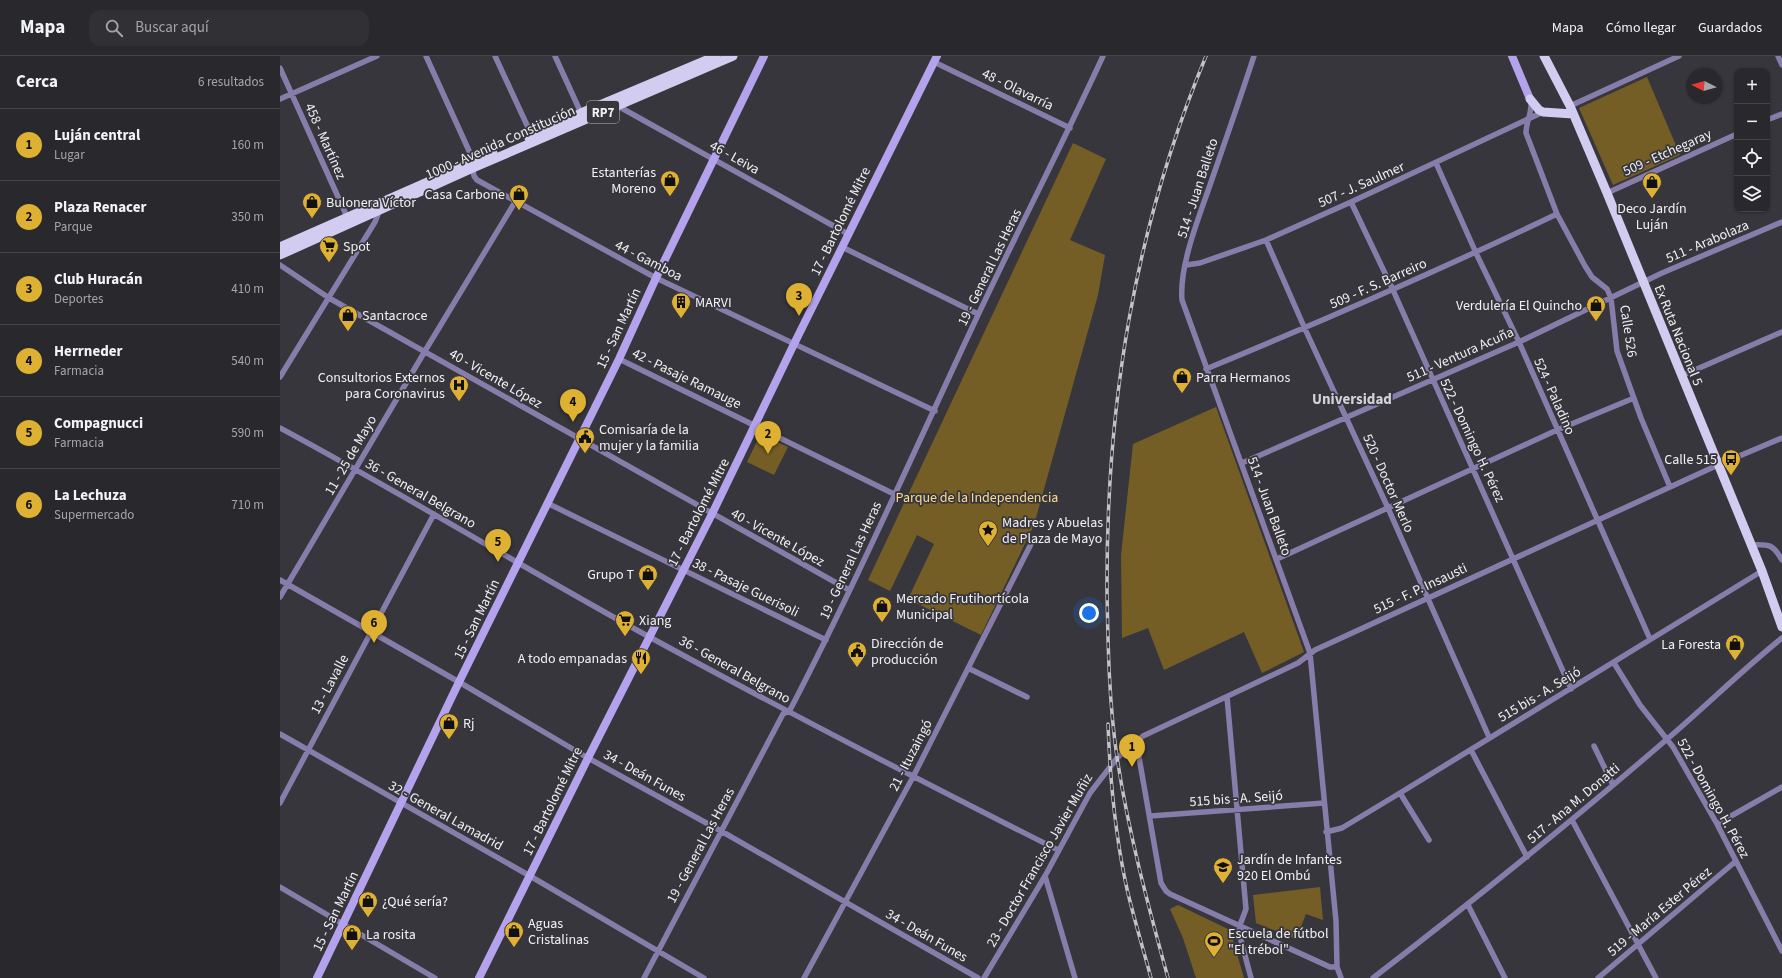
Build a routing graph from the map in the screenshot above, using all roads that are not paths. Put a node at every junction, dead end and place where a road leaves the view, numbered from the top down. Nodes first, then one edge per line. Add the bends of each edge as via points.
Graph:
1 (377, 56) edge
2 (426, 56) edge
3 (495, 56) edge
4 (555, 56) edge
5 (716, 56) edge
6 (733, 56) edge
7 (764, 56) edge
8 (1103, 56) edge
9 (1254, 56) edge
10 (1512, 56) edge
11 (1544, 56) edge
12 (1679, 56) edge
13 (1778, 56) edge
14 (935, 59) edge
15 (1782, 65) edge
16 (280, 68) edge
17 (291, 94) junction
18 (1530, 98) junction
19 (280, 99) edge
20 (613, 103) junction
21 (1571, 110) junction
22 (1543, 112) junction
23 (581, 113) junction
24 (1782, 114) edge
25 (1770, 119) edge
26 (1528, 120) junction
27 (1070, 128) junction
28 (1734, 135) edge
29 (532, 136) junction
30 (715, 159) junction
31 (1436, 163) junction
32 (473, 165) junction
33 (1607, 193) junction
34 (515, 202) junction
35 (1351, 202) junction
36 (379, 207) junction
37 (1557, 214) junction
38 (348, 221) junction
39 (1782, 222) edge
40 (848, 234) junction
41 (1266, 240) junction
42 (280, 247) edge
43 (842, 247) junction
44 (1476, 253) junction
45 (280, 255) edge
46 (280, 265) edge
47 (1186, 265) junction
48 (656, 278) junction
49 (1642, 282) junction
50 (1393, 290) junction
51 (329, 298) junction
52 (1611, 298) junction
53 (978, 314) junction
54 (1305, 329) junction
55 (1782, 332) edge
56 (1518, 342) junction
57 (794, 344) junction
58 (425, 351) junction
59 (619, 359) junction
60 (1206, 369) junction
61 (1681, 376) junction
62 (280, 377) edge
63 (1432, 380) junction
64 (1634, 398) junction
65 (935, 411) junction
66 (1346, 417) junction
67 (756, 425) junction
68 (280, 428) edge
69 (1557, 430) junction
70 (1782, 438) edge
71 (579, 439) junction
72 (1242, 463) junction
73 (1718, 465) junction
74 (356, 469) junction
75 (1472, 470) junction
76 (1670, 487) junction
77 (894, 494) junction
78 (547, 503) junction
79 (1388, 508) junction
80 (434, 514) junction
81 (712, 514) junction
82 (1598, 520) junction
83 (1033, 540) dead end
84 (1751, 545) junction
85 (1514, 558) junction
86 (1277, 559) junction
87 (1782, 560) edge
88 (518, 563) junction
89 (683, 570) junction
90 (1762, 570) junction
91 (280, 580) edge
92 (288, 584) junction
93 (849, 590) junction
94 (280, 598) edge
95 (1427, 598) junction
96 (1782, 627) edge
97 (371, 632) junction
98 (650, 637) junction
99 (1782, 638) edge
100 (826, 640) junction
101 (1650, 640) junction
102 (1310, 654) junction
103 (1614, 663) junction
104 (968, 668) junction
105 (459, 682) junction
106 (1571, 689) junction
107 (1227, 697) junction
108 (1027, 698) dead end
109 (787, 712) junction
110 (280, 734) edge
111 (1489, 737) junction
112 (1667, 739) junction
113 (1136, 740) junction
114 (1594, 746) dead end
115 (308, 750) junction
116 (1471, 750) junction
117 (588, 758) junction
118 (913, 777) junction
119 (1613, 785) junction
120 (1782, 787) edge
121 (1400, 793) junction
122 (280, 803) edge
123 (1324, 803) junction
124 (401, 804) junction
125 (1238, 810) junction
126 (1150, 816) junction
127 (1572, 820) junction
128 (1717, 824) junction
129 (721, 831) junction
130 (1326, 832) junction
131 (1429, 840) dead end
132 (1058, 850) junction
133 (1527, 857) junction
134 (1736, 861) junction
135 (530, 876) junction
136 (1046, 876) junction
137 (280, 887) edge
138 (845, 901) junction
139 (1468, 905) junction
140 (342, 924) junction
141 (1240, 925) junction
142 (1638, 945) junction
143 (658, 951) junction
144 (1782, 951) edge
145 (1338, 967) junction
146 (317, 978) edge
147 (435, 978) edge
148 (479, 978) edge
149 (644, 978) edge
150 (704, 978) edge
151 (804, 978) edge
152 (978, 978) edge
153 (984, 978) edge
154 (1075, 978) edge
155 (1251, 978) edge
156 (1341, 978) edge
157 (1373, 978) edge
158 (1505, 978) edge
159 (1598, 978) edge
160 (1656, 978) edge

1 - 17 street
2 - 32 street, 44 - Gamboa
3 - 29 street
4 - 23 street
5 - 20 main road, 1000 - Avenida Constitución / RP7
6 - 20 main road, 1000 - Avenida Constitución / RP7
7 - 30 street, 15 - San Martín
8 - 27 street, 19 - General Las Heras
9 - 47 street, 514 - Juan Balleto via 1199,217
10 - 18 street
11 - 21 main road, Ex Ruta Nacional 5
12 - 21 street
13 - 15 street
14 - 27 street, 48 - Olavarría
14 - 40 street, 17 - Bartolomé Mitre
16 - 17 street, 458 - Martínez
17 - 19 street
17 - 38 street, 458 - Martínez
18 - 22 main road via 1538,110
18 - 26 street, Calle 526
20 - 23 main road, 1000 - Avenida Constitución / RP7
20 - 30 street, 46 - Leiva
20 - 32 main road, 1000 - Avenida Constitución / RP7
21 - 22 main road
21 - 33 main road, Ex Ruta Nacional 5
22 - 26 street, 507 - J. Saulmer
23 - 29 main road, 1000 - Avenida Constitución / RP7
24 - 25 street
26 - 31 street, 507 - J. Saulmer
26 - 37 street, Calle 526 via 1526,133
27 - 53 street, 19 - General Las Heras
28 - 33 street, 509 - Etchegaray
29 - 32 main road, 1000 - Avenida Constitución / RP7
30 - 40 street, 46 - Leiva
30 - 48 street, 15 - San Martín
31 - 35 street, 507 - J. Saulmer
31 - 44 street, 524 - Paladino
32 - 34 street, 44 - Gamboa via 477,180
32 - 36 main road, 1000 - Avenida Constitución / RP7
33 - 49 main road, Ex Ruta Nacional 5
34 - 48 street, 44 - Gamboa
34 - 58 street, 11 - 25 de Mayo
35 - 41 street, 507 - J. Saulmer
35 - 50 street, 522 - Domingo H. Pérez
36 - 38 main road, 1000 - Avenida Constitución / RP7
36 - 51 street
37 - 44 street, 509 - F. S. Barreiro
37 - 52 street, Calle 526 via 1592,277 1607,289
38 - 42 main road, 1000 - Avenida Constitución / RP7
38 - 45 main road, 1000 - Avenida Constitución / RP7
39 - 49 street, 511 - Arabolaza
40 - 43 street, 17 - Bartolomé Mitre
41 - 47 street, 507 - J. Saulmer via 1200,263
41 - 54 street, 520 - Doctor Merlo
43 - 53 street
43 - 57 street, 17 - Bartolomé Mitre
44 - 50 street, 509 - F. S. Barreiro
44 - 56 street, 524 - Paladino
46 - 51 street, 40 - Vicente López
47 - 60 street, 514 - Juan Balleto via 1182,300
48 - 57 street, 44 - Gamboa
48 - 59 street, 15 - San Martín
49 - 52 street, 511 - Ventura Acuña
49 - 61 main road, Ex Ruta Nacional 5
50 - 54 street, 509 - F. S. Barreiro
50 - 63 street, 522 - Domingo H. Pérez
51 - 58 street, 40 - Vicente López
51 - 62 street
52 - 56 street, 511 - Ventura Acuña
52 - 64 street, Calle 526 via 1617,351
53 - 65 street, 19 - General Las Heras
54 - 60 street, 509 - F. S. Barreiro
54 - 66 street, 520 - Doctor Merlo
55 - 61 street
56 - 63 street, 511 - Ventura Acuña
56 - 69 street, 524 - Paladino
57 - 65 street, 44 - Gamboa
57 - 67 street, 17 - Bartolomé Mitre
58 - 71 street, 40 - Vicente López
58 - 74 street, 11 - 25 de Mayo
59 - 67 street, 42 - Pasaje Ramauge
59 - 71 street, 15 - San Martín
60 - 72 street, 514 - Juan Balleto
61 - 73 main road, Ex Ruta Nacional 5
63 - 66 street, 511 - Ventura Acuña
63 - 75 street, 522 - Domingo H. Pérez
64 - 69 street
64 - 76 street, Calle 526
65 - 77 street, 19 - General Las Heras
66 - 72 street, 511 - Ventura Acuña
66 - 79 street, 520 - Doctor Merlo
67 - 77 street, 42 - Pasaje Ramauge
67 - 81 street, 17 - Bartolomé Mitre
68 - 74 street, 36 - General Belgrano
69 - 75 street
69 - 82 street, 524 - Paladino
70 - 73 street, 515 - F. P. Insausti
71 - 78 street, 15 - San Martín
71 - 81 street, 40 - Vicente López
72 - 86 street, 514 - Juan Balleto
73 - 76 street, 515 - F. P. Insausti
73 - 84 main road, Ex Ruta Nacional 5
74 - 80 street, 36 - General Belgrano
74 - 92 street, 11 - 25 de Mayo
75 - 79 street
75 - 85 street, 522 - Domingo H. Pérez
76 - 82 street, 515 - F. P. Insausti
77 - 93 street, 19 - General Las Heras
78 - 88 street, 15 - San Martín
78 - 89 street, 38 - Pasaje Guerisoli
79 - 86 street
79 - 95 street, 520 - Doctor Merlo
80 - 88 street, 36 - General Belgrano
80 - 97 street, 13 - Lavalle
81 - 89 street, 17 - Bartolomé Mitre
81 - 93 street, 40 - Vicente López
82 - 85 street, 515 - F. P. Insausti
82 - 101 street, 524 - Paladino
83 - 104 street, 21 - Ituzaingó
84 - 87 street via 1771,546
84 - 90 main road, Ex Ruta Nacional 5
85 - 95 street, 515 - F. P. Insausti
85 - 106 street, 522 - Domingo H. Pérez
86 - 102 street, 514 - Juan Balleto
88 - 98 street, 36 - General Belgrano
88 - 105 street, 15 - San Martín
89 - 98 street, 17 - Bartolomé Mitre
89 - 100 street, 38 - Pasaje Guerisoli
90 - 96 main road, Ex Ruta Nacional 5
90 - 101 street, 515 bis - A. Seijó
91 - 92 street, 34 - Deán Funes
92 - 94 street, 11 - 25 de Mayo
92 - 97 street, 34 - Deán Funes
93 - 100 street, 19 - General Las Heras
95 - 102 street, 515 - F. P. Insausti
95 - 111 street, 520 - Doctor Merlo
97 - 105 street, 34 - Deán Funes
97 - 115 street, 13 - Lavalle
98 - 109 street, 36 - General Belgrano
98 - 117 street, 17 - Bartolomé Mitre
99 - 112 street, 517 - Ana M. Donatti
100 - 109 street, 19 - General Las Heras via 792,707
101 - 103 street, 515 bis - A. Seijó
102 - 107 street, 515 - F. P. Insausti via 1298,663
102 - 123 street, 514 - Juan Balleto
103 - 106 street, 515 bis - A. Seijó
103 - 112 street, 522 - Domingo H. Pérez via 1640,705
104 - 108 street
104 - 118 street, 21 - Ituzaingó
105 - 117 street, 34 - Deán Funes
105 - 124 street, 15 - San Martín
106 - 111 street, 515 bis - A. Seijó
107 - 113 street, 515 - F. P. Insausti
107 - 125 street
109 - 118 street, 36 - General Belgrano
109 - 129 street, 19 - General Las Heras via 783,714
110 - 115 street, 32 - General Lamadrid
111 - 116 street, 515 bis - A. Seijó
112 - 119 street, 517 - Ana M. Donatti
112 - 128 street, 522 - Domingo H. Pérez
113 - 126 street
113 - 132 street, 23 - Doctor Francisco Javier Muñiz via 1117,758 1098,782
114 - 119 street
115 - 122 street, 13 - Lavalle
115 - 124 street, 32 - General Lamadrid
116 - 121 street, 515 bis - A. Seijó
116 - 133 street
117 - 129 street, 34 - Deán Funes
117 - 135 street, 17 - Bartolomé Mitre
118 - 132 street, 36 - General Belgrano
118 - 138 street, 21 - Ituzaingó
119 - 127 street, 517 - Ana M. Donatti
120 - 128 street
121 - 130 street, 515 bis - A. Seijó via 1342,828
121 - 131 street
123 - 125 street, 515 bis - A. Seijó
123 - 130 street, 514 - Juan Balleto
124 - 135 street, 32 - General Lamadrid
124 - 140 street, 15 - San Martín
125 - 126 street, 515 bis - A. Seijó
125 - 141 street via 1246,909
126 - 141 street via 1161,883 1166,891
127 - 133 street, 517 - Ana M. Donatti
127 - 142 street
128 - 134 street, 522 - Domingo H. Pérez
129 - 138 street, 34 - Deán Funes
129 - 143 street, 19 - General Las Heras
130 - 145 street, 514 - Juan Balleto via 1336,921
132 - 136 street, 23 - Doctor Francisco Javier Muñiz
133 - 139 street, 517 - Ana M. Donatti
134 - 142 street, 519 - María Ester Pérez
134 - 144 street, 522 - Domingo H. Pérez
135 - 143 street, 32 - General Lamadrid
135 - 148 street, 17 - Bartolomé Mitre
136 - 153 street, 23 - Doctor Francisco Javier Muñiz
136 - 154 street
137 - 140 street
138 - 151 street, 21 - Ituzaingó
138 - 152 street, 34 - Deán Funes
139 - 157 street, 517 - Ana M. Donatti
139 - 158 street
140 - 146 street, 15 - San Martín
140 - 147 street
141 - 145 street via 1330,967
141 - 155 street via 1240,940
142 - 159 street, 519 - María Ester Pérez
142 - 160 street
143 - 149 street, 19 - General Las Heras
143 - 150 street, 32 - General Lamadrid
145 - 156 street, 514 - Juan Balleto

